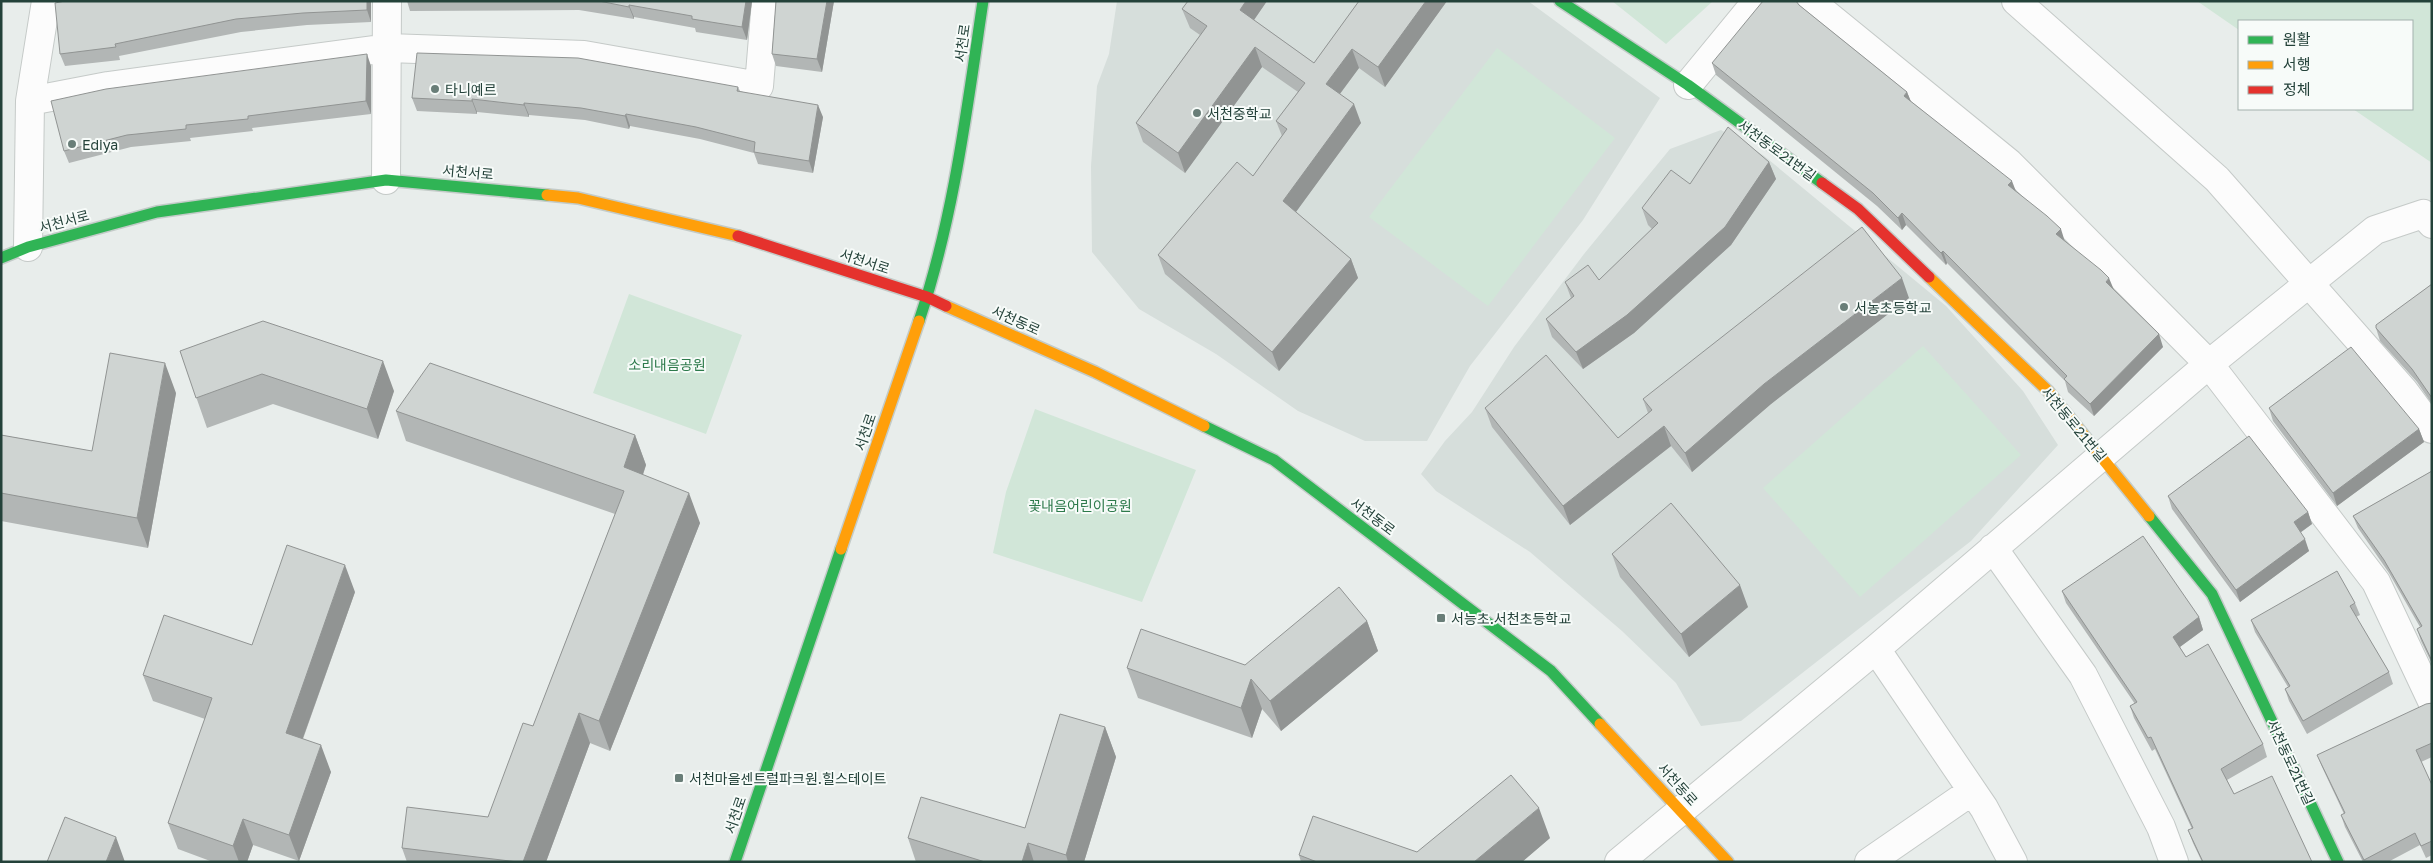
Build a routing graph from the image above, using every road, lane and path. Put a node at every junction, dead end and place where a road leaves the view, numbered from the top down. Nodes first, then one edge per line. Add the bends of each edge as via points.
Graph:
1 (46, 1) edge
2 (387, 1) edge
3 (766, 1) edge
4 (983, 1) edge
5 (1560, 1) edge
6 (1758, 1) edge
7 (1810, 1) edge
8 (2016, 1) edge
9 (388, 48) junction
10 (1688, 85) junction
11 (30, 101) junction
12 (386, 180) junction
13 (2432, 224) edge
14 (28, 247) junction
15 (1, 258) edge
16 (2310, 283) junction
17 (927, 297) junction
18 (2209, 364) junction
19 (2432, 429) edge
20 (2102, 457) junction
21 (1993, 548) junction
22 (1876, 649) junction
23 (2432, 701) edge
24 (1972, 791) junction
25 (1681, 810) junction
26 (735, 862) edge
27 (1619, 862) edge
28 (1728, 862) edge
29 (1869, 862) edge
30 (2013, 862) edge
31 (2174, 862) edge
32 (2338, 862) edge

1 - 11 street
2 - 9 street
3 - 9 street via 759,86 584,55
4 - 17 street, 서천로 via 958,171
5 - 10 street, 서천동로21번길
6 - 10 street
7 - 18 street via 2009,163
8 - 16 street via 2217,178
9 - 11 street via 108,86
9 - 12 street
10 - 20 street, 서천동로21번길 via 1858,208 2048,391
11 - 14 street
12 - 14 street, 서천서로 via 157,212
12 - 17 street, 서천서로 via 578,198 729,233
13 - 16 street via 2423,214 2375,230
14 - 15 street, 서천서로
16 - 18 street
16 - 19 street via 2404,391
17 - 25 street, 서천동로 via 1094,372 1274,460 1551,671
17 - 26 street, 서천로
18 - 20 street
18 - 23 street via 2376,582
20 - 21 street
20 - 32 street, 서천동로21번길 via 2212,594
21 - 22 street
21 - 31 street via 2083,675 2161,827
22 - 24 street
22 - 25 street
24 - 29 street
24 - 30 street
25 - 27 street
25 - 28 street, 서천동로

